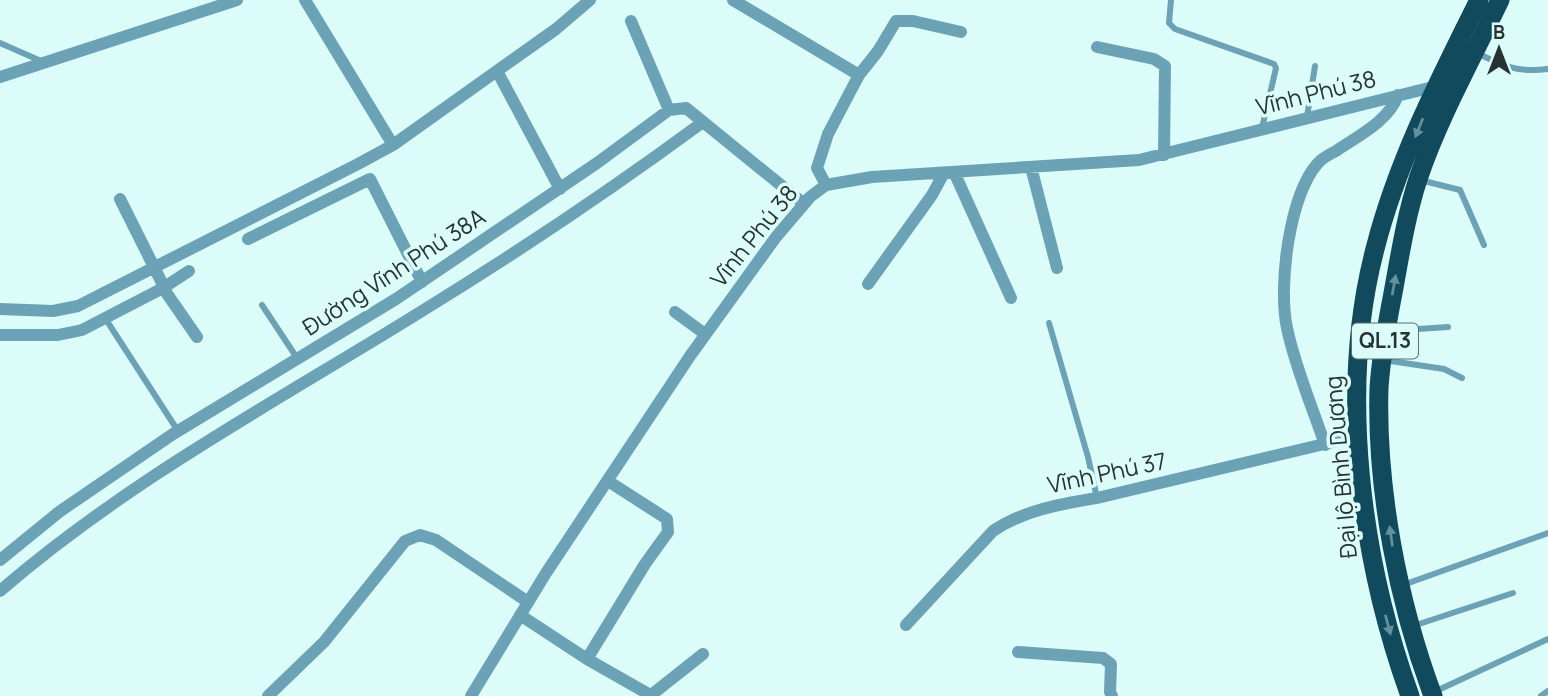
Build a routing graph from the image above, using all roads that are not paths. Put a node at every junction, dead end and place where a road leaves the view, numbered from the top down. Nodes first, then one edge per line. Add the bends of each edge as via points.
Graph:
1 (237, 0) edge
2 (305, 0) edge
3 (590, 0) edge
4 (733, 0) edge
5 (1171, 0) edge
6 (1479, 0) edge
7 (1500, 0) edge
8 (631, 22) dead end
9 (961, 32) dead end
10 (0, 43) edge
11 (1097, 47) dead end
12 (1475, 52) junction
13 (43, 62) junction
14 (1315, 66) dead end
15 (1548, 69) edge
16 (497, 71) junction
17 (859, 75) junction
18 (0, 77) edge
19 (1437, 86) junction
20 (1398, 95) junction
21 (669, 110) junction
22 (1307, 117) junction
23 (703, 122) junction
24 (1262, 128) junction
25 (393, 145) junction
26 (1164, 155) junction
27 (1031, 167) junction
28 (949, 172) junction
29 (1419, 179) junction
30 (826, 185) junction
31 (560, 189) junction
32 (120, 199) dead end
33 (804, 204) junction
34 (248, 239) dead end
35 (1485, 245) dead end
36 (1057, 268) dead end
37 (190, 271) dead end
38 (159, 279) junction
39 (422, 282) junction
40 (868, 284) dead end
41 (1011, 298) dead end
42 (262, 305) dead end
43 (0, 309) edge
44 (675, 312) dead end
45 (105, 318) junction
46 (1049, 323) dead end
47 (1448, 327) dead end
48 (1386, 331) junction
49 (705, 334) junction
50 (0, 335) edge
51 (197, 337) dead end
52 (297, 358) junction
53 (1381, 368) junction
54 (1356, 378) junction
55 (1462, 378) dead end
56 (1380, 430) junction
57 (178, 431) junction
58 (1358, 436) junction
59 (1325, 445) junction
60 (608, 481) junction
61 (1097, 498) junction
62 (1548, 533) edge
63 (0, 560) edge
64 (1402, 586) junction
65 (0, 591) edge
66 (1513, 593) dead end
67 (528, 602) junction
68 (520, 615) junction
69 (906, 625) dead end
70 (1412, 627) junction
71 (1548, 639) edge
72 (1018, 652) dead end
73 (704, 654) dead end
74 (587, 659) junction
75 (1548, 691) edge
76 (1432, 694) edge
77 (268, 696) edge
78 (471, 696) edge
79 (651, 696) edge
80 (1112, 696) edge
81 (1410, 696) edge
82 (1541, 696) edge

1 - 13 street
2 - 25 street
3 - 16 street
4 - 17 street
5 - 24 lane via 1169,23 1175,29 1276,68
6 - 19 highway, Đại lộ Bình Dương / QL.13
7 - 12 highway, Đại lộ Bình Dương / QL.13
8 - 21 street
9 - 17 street via 913,21 896,22
10 - 13 lane
11 - 26 street via 1154,59 1165,66
12 - 15 lane via 1507,68
12 - 29 highway, Đại lộ Bình Dương / QL.13
13 - 18 street
14 - 22 lane
16 - 25 street
16 - 31 street
17 - 30 street via 828,134 817,169
19 - 20 street, Vĩnh Phú 38
19 -> 54 highway, Đại lộ Bình Dương / QL.13 via 1375,248
20 - 22 street, Vĩnh Phú 38
20 - 59 street via 1393,109 1318,163 1302,192 1289,232 1286,324
21 - 23 street via 686,108
21 - 31 street, Đường Vĩnh Phú 38A
22 - 24 street, Vĩnh Phú 38
23 - 33 street
23 - 65 street via 638,171 423,311 218,433
24 - 26 street, Vĩnh Phú 38
25 - 38 street
26 - 27 street, Vĩnh Phú 38
27 - 28 street, Vĩnh Phú 38
27 - 36 street
28 - 30 street, Vĩnh Phú 38
28 - 40 street
28 - 41 street
29 - 35 lane via 1460,190
48 -> 29 highway, Đại lộ Bình Dương / QL.13
30 - 33 street, Vĩnh Phú 38
31 - 39 street, Đường Vĩnh Phú 38A
32 - 38 street
33 - 49 street, Vĩnh Phú 38
34 - 39 street via 370,179
37 - 38 street
38 - 43 street via 53,311
38 - 45 street
38 - 51 street
39 - 52 street, Đường Vĩnh Phú 38A
42 - 52 lane
44 - 49 street
45 - 50 street via 58,335
45 - 57 lane
46 - 61 lane
47 - 48 lane
48 - 53 highway, Đại lộ Bình Dương / QL.13
49 - 60 street, Vĩnh Phú 38
52 - 57 street, Đường Vĩnh Phú 38A
53 - 54 highway
53 - 55 lane via 1444,369
53 - 56 highway, Đại lộ Bình Dương / QL.13
54 - 58 highway, Đại lộ Bình Dương / QL.13
56 - 58 highway
64 -> 56 highway, Đại lộ Bình Dương / QL.13 via 1392,544
57 - 63 street, Đường Vĩnh Phú 38A via 58,512
58 - 59 street, Vĩnh Phú 37
58 -> 81 highway, Đại lộ Bình Dương / QL.13 via 1369,544
59 - 61 street, Vĩnh Phú 37
60 - 67 street, Vĩnh Phú 38
60 - 74 street via 667,519 668,532
61 - 69 street, Vĩnh Phú 37 via 1034,511 993,531
62 - 64 lane
64 - 70 highway, Đại lộ Bình Dương / QL.13
66 - 70 lane
67 - 68 street, Vĩnh Phú 38
67 - 77 street via 436,540 420,535 405,541 324,642
68 - 74 street
68 - 78 street, Vĩnh Phú 38
70 - 76 highway, Đại lộ Bình Dương / QL.13
71 - 76 lane
72 - 80 street via 1103,658 1111,664
73 - 79 street
74 - 79 street
75 - 82 lane

